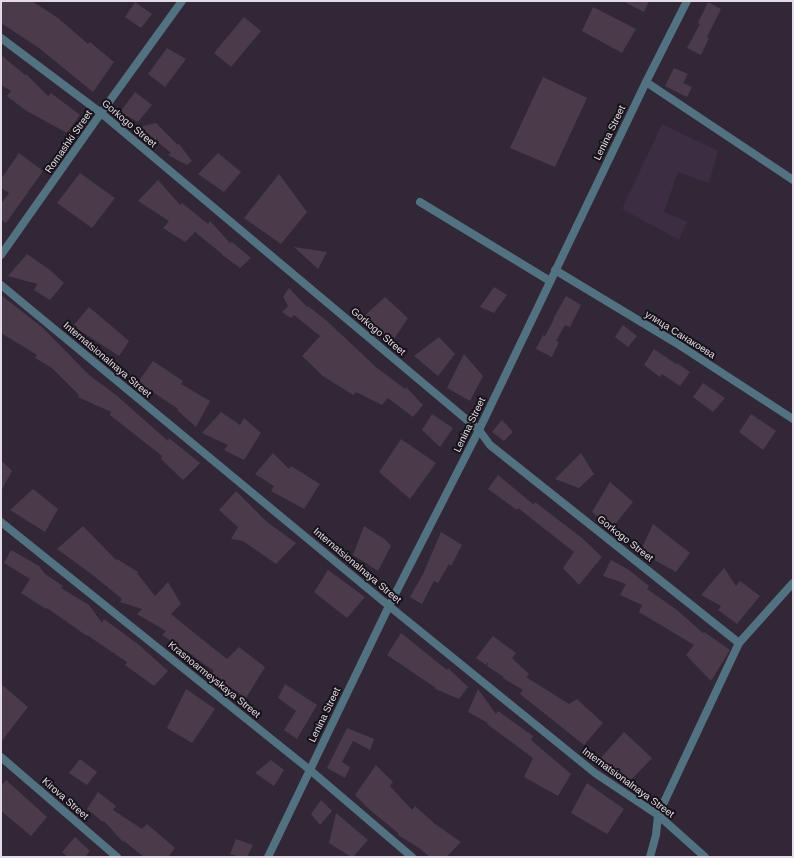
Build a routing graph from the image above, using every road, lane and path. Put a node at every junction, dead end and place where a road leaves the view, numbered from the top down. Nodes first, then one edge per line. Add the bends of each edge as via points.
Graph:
1 (182, 1) edge
2 (687, 1) edge
3 (1, 38) edge
4 (646, 82) junction
5 (101, 113) junction
6 (793, 180) edge
7 (420, 202) dead end
8 (1, 256) edge
9 (556, 270) junction
10 (550, 281) junction
11 (1, 285) edge
12 (793, 419) edge
13 (479, 430) junction
14 (1, 522) edge
15 (793, 583) edge
16 (390, 606) junction
17 (739, 643) junction
18 (1, 757) edge
19 (310, 770) junction
20 (658, 815) junction
21 (117, 857) edge
22 (268, 857) edge
23 (412, 857) edge
24 (650, 857) edge
25 (705, 857) edge

1 - 5 street, Romashki Street
2 - 4 street, Lenina Street
3 - 5 street, Gorkogo Street
4 - 6 street
4 - 9 street, Lenina Street
5 - 8 street, Romashki Street
5 - 13 street, Gorkogo Street
7 - 10 street
9 - 10 street, Lenina Street
9 - 12 street, улица Санакоева via 676,343
10 - 13 street, Lenina Street
11 - 16 street, Internatsionalnaya Street
13 - 16 street, Lenina Street
13 - 17 street, Gorkogo Street via 490,445
14 - 19 street, Krasnoarmeyskaya Street
15 - 17 street
16 - 19 street, Lenina Street
16 - 20 street, Internatsionalnaya Street via 595,773
17 - 20 street
18 - 21 street, Kirova Street
19 - 22 street, Lenina Street
19 - 23 street, Krasnoarmeyskaya Street
20 - 24 street
20 - 25 street, Internatsionalnaya Street

